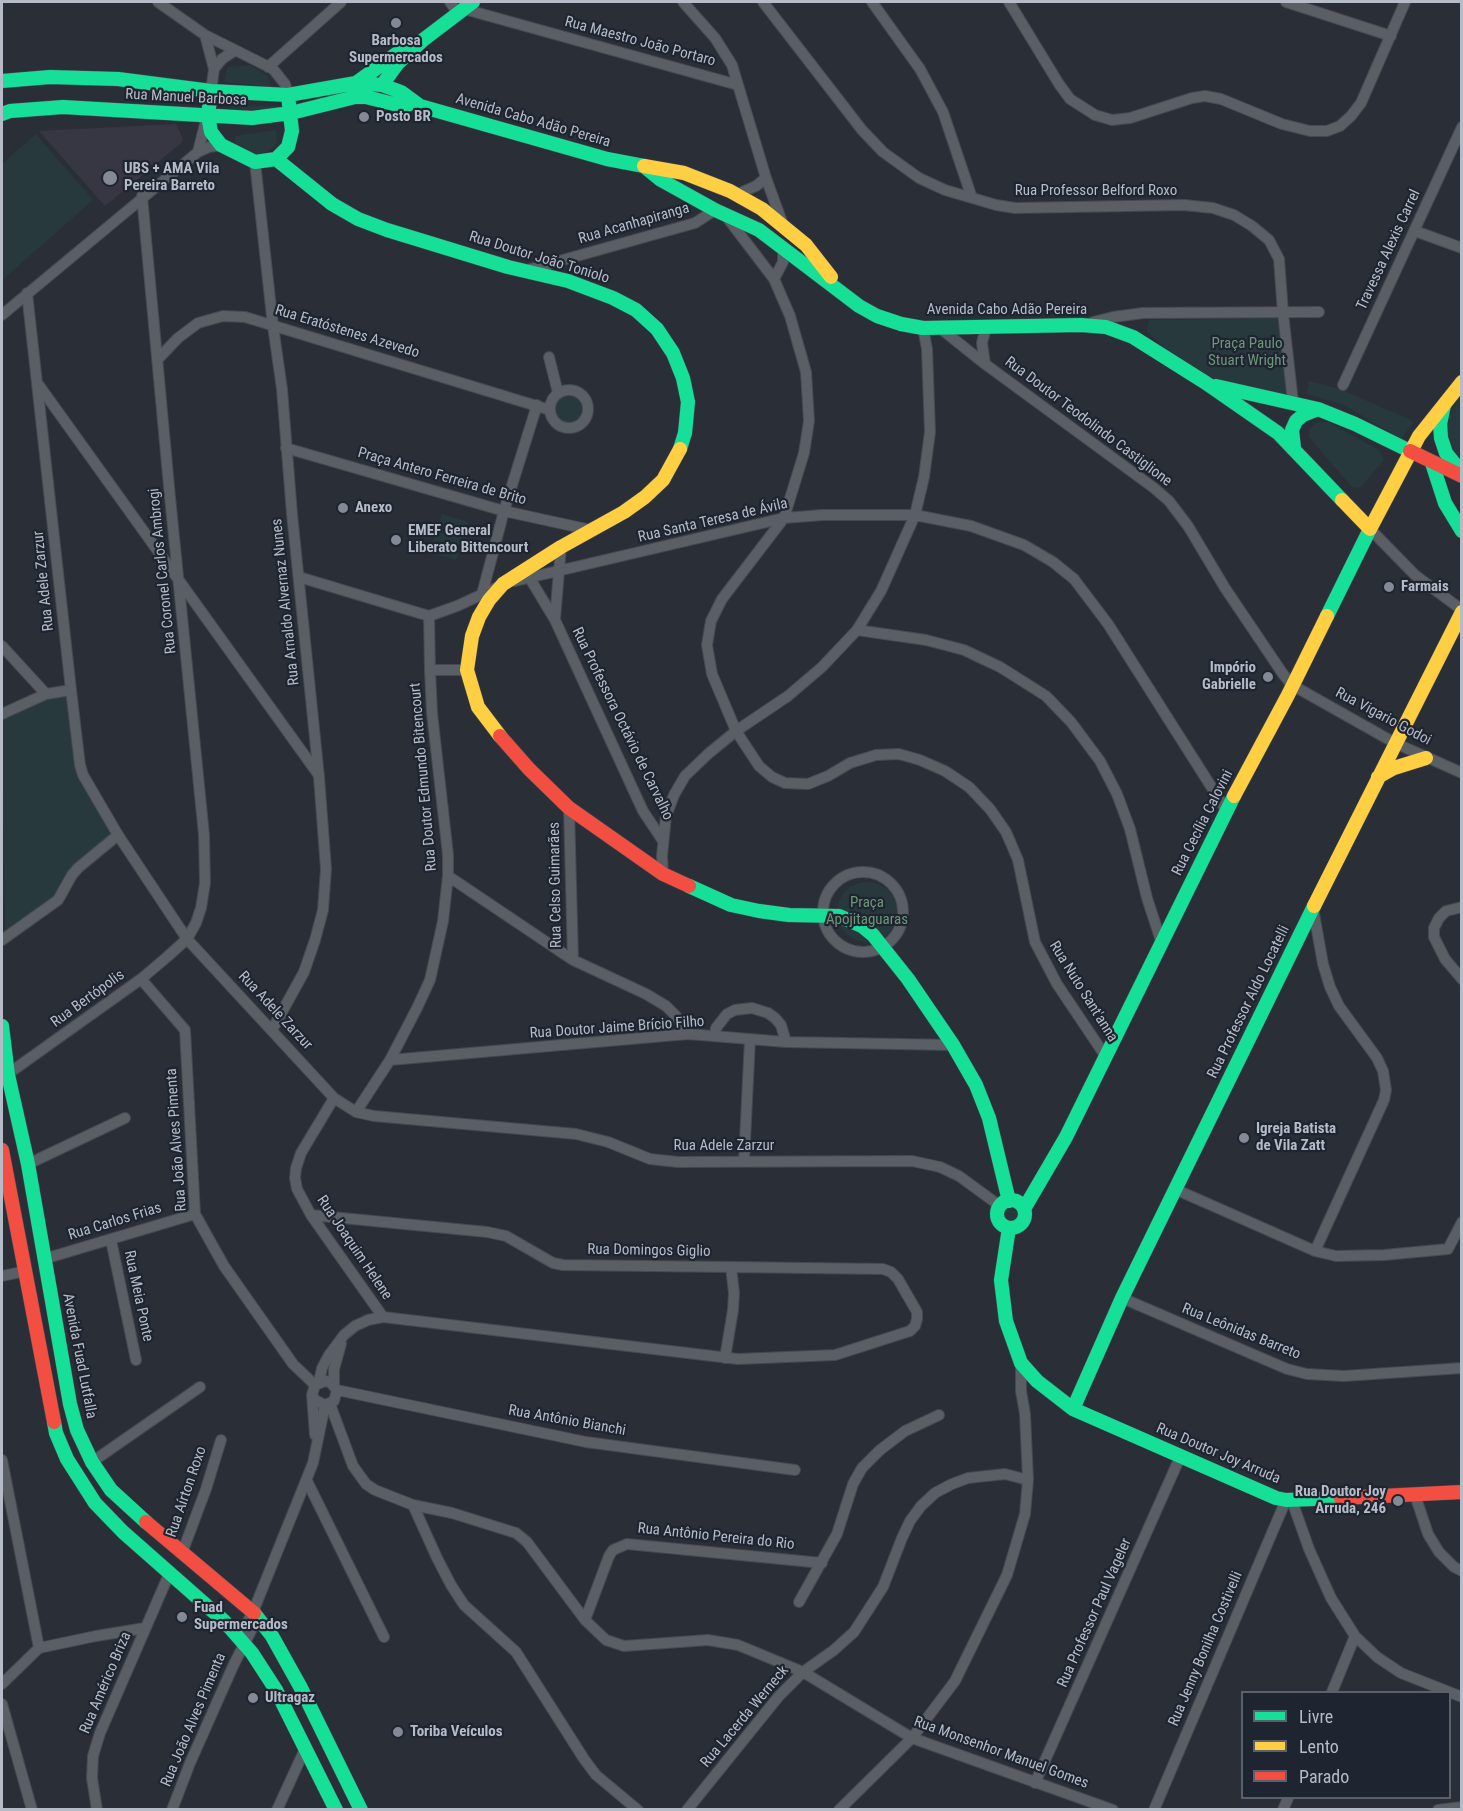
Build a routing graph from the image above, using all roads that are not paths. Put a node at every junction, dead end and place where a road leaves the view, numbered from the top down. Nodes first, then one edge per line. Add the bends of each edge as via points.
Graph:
1 (158, 2) edge
2 (177, 2) edge
3 (341, 2) edge
4 (450, 2) edge
5 (683, 2) edge
6 (763, 2) edge
7 (872, 2) edge
8 (1009, 2) edge
9 (1286, 2) edge
10 (1405, 2) edge
11 (1300, 4) edge
12 (465, 8) edge
13 (178, 15) junction
14 (205, 35) junction
15 (1391, 36) junction
16 (423, 40) junction
17 (234, 51) junction
18 (268, 67) junction
19 (214, 69) junction
20 (2, 81) edge
21 (356, 83) junction
22 (382, 85) junction
23 (738, 85) junction
24 (211, 91) junction
25 (288, 95) junction
26 (366, 97) junction
27 (414, 103) junction
28 (291, 113) junction
29 (2, 114) edge
30 (208, 116) junction
31 (1461, 127) edge
32 (221, 145) junction
33 (198, 152) junction
34 (276, 159) junction
35 (255, 162) junction
36 (645, 168) junction
37 (766, 178) junction
38 (738, 194) junction
39 (142, 196) junction
40 (972, 198) junction
41 (720, 213) junction
42 (784, 227) junction
43 (1415, 231) junction
44 (783, 247) junction
45 (1461, 248) edge
46 (524, 271) junction
47 (774, 279) junction
48 (839, 289) junction
49 (27, 293) junction
50 (1319, 312) dead end
51 (1283, 313) junction
52 (2, 315) edge
53 (1081, 325) junction
54 (273, 326) junction
55 (986, 327) junction
56 (923, 328) junction
57 (940, 328) junction
58 (549, 357) dead end
59 (158, 359) junction
60 (985, 364) junction
61 (37, 382) junction
62 (1461, 382) edge
63 (1206, 383) junction
64 (1343, 385) dead end
65 (558, 393) junction
66 (1293, 402) junction
67 (1444, 402) junction
68 (537, 405) junction
69 (1318, 409) junction
70 (550, 410) junction
71 (1392, 442) junction
72 (286, 448) junction
73 (1294, 448) junction
74 (1410, 451) junction
75 (1432, 463) junction
76 (1399, 470) junction
77 (1461, 475) edge
78 (504, 511) junction
79 (915, 514) junction
80 (784, 518) junction
81 (591, 530) junction
82 (1370, 530) junction
83 (1461, 531) edge
84 (561, 547) junction
85 (558, 571) junction
86 (527, 573) junction
87 (299, 577) junction
88 (179, 583) junction
89 (503, 584) junction
90 (482, 594) junction
91 (1461, 611) edge
92 (429, 616) junction
93 (555, 620) junction
94 (857, 630) junction
95 (2, 646) edge
96 (430, 670) junction
97 (467, 670) junction
98 (1292, 685) junction
99 (71, 690) junction
100 (46, 694) junction
101 (2, 714) edge
102 (736, 731) junction
103 (1395, 743) junction
104 (1426, 758) junction
105 (1461, 773) edge
106 (320, 777) junction
107 (1378, 777) junction
108 (569, 808) junction
109 (1226, 810) junction
110 (118, 835) junction
111 (663, 841) junction
112 (663, 874) junction
113 (448, 876) junction
114 (1461, 906) edge
115 (1313, 908) junction
116 (824, 916) junction
117 (188, 939) junction
118 (2, 940) edge
119 (1162, 944) junction
120 (883, 946) junction
121 (573, 960) junction
122 (141, 979) junction
123 (1461, 979) edge
124 (2, 1026) edge
125 (272, 1030) junction
126 (688, 1034) junction
127 (715, 1036) junction
128 (750, 1039) junction
129 (786, 1042) junction
130 (953, 1045) junction
131 (1106, 1057) junction
132 (390, 1060) junction
133 (5, 1076) edge
134 (334, 1098) junction
135 (356, 1112) junction
136 (124, 1118) dead end
137 (2, 1150) edge
138 (744, 1161) junction
139 (27, 1164) junction
140 (1177, 1190) junction
141 (1004, 1204) junction
142 (1024, 1209) junction
143 (195, 1214) junction
144 (311, 1215) junction
145 (1461, 1222) edge
146 (1008, 1227) junction
147 (111, 1240) junction
148 (1315, 1251) junction
149 (44, 1259) junction
150 (731, 1267) junction
151 (26, 1271) junction
152 (2, 1276) edge
153 (1122, 1298) junction
154 (383, 1317) junction
155 (344, 1335) junction
156 (725, 1358) junction
157 (136, 1360) dead end
158 (1021, 1363) junction
159 (1461, 1368) edge
160 (200, 1387) dead end
161 (316, 1387) junction
162 (336, 1388) junction
163 (327, 1405) junction
164 (1073, 1409) junction
165 (939, 1415) dead end
166 (221, 1440) dead end
167 (1181, 1455) junction
168 (2, 1460) edge
169 (92, 1462) junction
170 (313, 1463) junction
171 (795, 1470) dead end
172 (1028, 1480) junction
173 (307, 1481) junction
174 (1461, 1492) edge
175 (1415, 1495) junction
176 (1289, 1501) junction
177 (413, 1505) junction
178 (182, 1553) junction
179 (822, 1563) junction
180 (1461, 1571) edge
181 (170, 1572) junction
182 (799, 1602) dead end
183 (253, 1612) junction
184 (585, 1620) junction
185 (145, 1628) junction
186 (1355, 1636) junction
187 (384, 1637) dead end
188 (244, 1642) junction
189 (39, 1648) junction
190 (803, 1672) junction
191 (2, 1684) edge
192 (1332, 1691) edge
193 (1446, 1691) edge
194 (2, 1704) edge
195 (912, 1738) junction
196 (304, 1749) junction
197 (1035, 1782) junction
198 (1461, 1807) edge
199 (32, 1809) edge
200 (97, 1809) edge
201 (172, 1809) edge
202 (277, 1809) edge
203 (336, 1809) edge
204 (361, 1809) edge
205 (638, 1809) edge
206 (687, 1809) edge
207 (839, 1809) edge
208 (1113, 1809) edge
209 (1154, 1809) edge
210 (1438, 1809) edge

1 - 13 street
2 - 13 street
3 - 18 street
4 - 12 street
5 - 23 street via 726,53
6 - 40 street, Rua Professor Belford Roxo via 862,130 884,152 919,178
7 - 40 street via 920,69 943,112
8 - 15 street via 1070,99 1095,115 1112,120 1205,96 1282,124 1328,131 1340,126 1361,103
9 - 11 street
10 - 15 street
11 - 15 street
12 - 16 main road
12 - 23 street, Rua Maestro João Portaro
13 - 14 street
14 - 17 street
14 - 19 street
16 - 21 main road via 404,48
16 - 22 main road
17 - 18 street
17 - 19 street
18 - 25 street via 282,78
19 - 24 street
20 - 24 main road, Rua Manuel Barbosa via 50,77 118,79
21 - 22 main road, Avenida Cabo Adão Pereira
21 - 25 main road, Rua Manuel Barbosa
22 - 26 main road
22 - 27 main road, Avenida Cabo Adão Pereira via 401,92
23 - 37 street
24 - 25 main road, Rua Manuel Barbosa
24 - 30 main road
25 - 28 main road
26 - 27 main road, Avenida Cabo Adão Pereira via 402,106
26 - 28 main road, Rua Manuel Barbosa via 342,99
27 - 36 main road, Avenida Cabo Adão Pereira
28 - 30 main road, Rua Manuel Barbosa via 252,118
28 - 34 main road via 291,138
29 - 30 main road, Rua Manuel Barbosa via 63,107
30 - 32 main road via 211,132
30 - 33 street
31 - 43 street, Travessa Alexis Carrel
32 - 33 street
32 - 35 main road
33 - 39 street
34 - 35 main road
34 - 46 main road, Rua Doutor João Toniolo via 332,204 358,219
35 - 54 street, Rua Arnaldo Alvernaz Nunes
36 - 38 main road, Avenida Cabo Adão Pereira via 684,173
36 - 41 main road, Avenida Cabo Adão Pereira
37 - 38 street
37 - 42 street
38 - 41 main road via 724,199
38 - 42 main road, Avenida Cabo Adão Pereira
39 - 49 street
39 - 59 street, Rua Coronel Carlos Ambrogi
40 - 51 street, Rua Professor Belford Roxo via 1015,208 1184,206 1213,208 1234,215 1275,248
41 - 44 main road, Avenida Cabo Adão Pereira via 759,230
41 - 46 street, Rua Acanhapiranga
41 - 47 street, Rua Nuto Sant'anna
42 - 44 main road
42 - 48 main road, Avenida Cabo Adão Pereira via 806,245
43 - 45 street
43 - 64 street, Travessa Alexis Carrel
44 - 47 street via 783,262
44 - 48 main road, Avenida Cabo Adão Pereira
46 - 81 main road, Rua Doutor João Toniolo via 568,281 636,310 657,329 683,378 688,402 685,433 663,480 624,512
47 - 80 street, Rua Nuto Sant'anna via 806,372 808,420 804,453
48 - 56 main road, Avenida Cabo Adão Pereira via 876,316
49 - 52 street
49 - 61 street, Rua Adele Zarzur
50 - 51 street
51 - 53 street via 1143,313
51 - 66 street, Rua Professor Belford Roxo
53 - 55 main road, Avenida Cabo Adão Pereira
53 - 63 main road, Avenida Cabo Adão Pereira via 1106,327 1133,337
54 - 59 street, Rua Eratóstenes Azevedo via 244,317 223,316 198,323
54 - 68 street, Rua Eratóstenes Azevedo
54 - 72 street, Rua Arnaldo Alvernaz Nunes
55 - 57 main road, Avenida Cabo Adão Pereira
55 - 60 street, Rua Doutor Teodolindo Castiglione via 982,343
56 - 57 main road, Avenida Cabo Adão Pereira
56 - 79 street via 930,432
57 - 60 street, Rua Doutor Teodolindo Castiglione
58 - 65 street
59 - 88 street, Rua Coronel Carlos Ambrogi
60 - 98 street, Rua Doutor Teodolindo Castiglione via 1169,501
61 - 88 street
61 - 99 street, Rua Adele Zarzur
62 - 67 main road, Rua Cecília Calovini
63 - 66 main road, Avenida Cabo Adão Pereira
63 - 73 main road, Avenida Cabo Adão Pereira
65 - 70 street
65 - 70 street via 578,392 588,402 588,415 580,426 567,429 555,422
66 - 69 main road, Avenida Cabo Adão Pereira
67 - 74 main road, Rua Cecília Calovini
67 - 77 main road via 1441,438
68 - 70 street, Rua Eratóstenes Azevedo
68 - 78 street
69 - 71 main road, Avenida Cabo Adão Pereira
69 - 73 main road via 1296,421 1292,430
71 - 74 main road, Avenida Cabo Adão Pereira
71 - 76 main road
72 - 78 street, Praça Antero Ferreira de Brito
72 - 87 street, Rua Arnaldo Alvernaz Nunes
73 - 82 main road, Avenida Cabo Adão Pereira
74 - 75 main road, Avenida Cabo Adão Pereira
74 - 76 main road, Rua Cecília Calovini
75 - 77 main road, Avenida Cabo Adão Pereira
75 - 83 main road via 1445,503
76 - 82 main road, Rua Cecília Calovini
78 - 81 street, Praça Antero Ferreira de Brito
78 - 90 street
79 - 80 street, Rua Santa Teresa de Ávila
79 - 94 street via 881,591
79 - 109 street, Rua Santa Teresa de Ávila via 971,526 1024,546 1074,579 1108,624
80 - 85 street, Rua Santa Teresa de Ávila
80 - 102 street, Rua Nuto Sant'anna via 722,599 711,621 707,645 712,674
81 - 84 main road, Rua Doutor João Toniolo
82 - 91 street, Avenida Cabo Adão Pereira via 1415,575
82 - 98 main road, Rua Cecília Calovini
84 - 85 street, Rua Professora Octávio de Carvalho
84 - 86 main road, Rua Doutor João Toniolo
85 - 86 street, Rua Santa Teresa de Ávila
85 - 93 street, Rua Professora Octávio de Carvalho
86 - 89 main road, Rua Doutor João Toniolo
86 - 93 street, Rua Professora Octávio de Carvalho
87 - 92 street
87 - 106 street, Rua Arnaldo Alvernaz Nunes
88 - 106 street
88 - 117 street, Rua Coronel Carlos Ambrogi via 204,835 205,883 201,908
89 - 90 street
89 - 97 main road, Rua Doutor João Toniolo via 478,617
90 - 92 street
91 - 103 main road, Rua Professor Aldo Locatelli
92 - 96 street
93 - 111 street, Rua Professora Octávio de Carvalho via 643,811
94 - 102 street via 796,689
94 - 119 street via 964,650 1046,696 1100,761 1118,794
95 - 100 street
96 - 97 street
96 - 113 street, Rua Doutor Edmundo Bitencourt
97 - 108 main road, Rua Doutor João Toniolo via 478,707 493,728
98 - 103 street, Rua Vigario Godoi
98 - 109 main road, Rua Cecília Calovini
99 - 100 street
99 - 110 street, Rua Adele Zarzur via 83,775
100 - 101 street
102 - 111 street via 685,776 666,816
102 - 131 street, Rua Nuto Sant'anna via 759,766 785,783 808,784 859,760 899,754 945,771 969,787 1006,832 1018,860 1035,942 1057,984
103 - 104 street, Rua Vigario Godoi
103 - 107 main road, Rua Professor Aldo Locatelli
104 - 105 street, Rua Vigario Godoi
104 - 107 main road
106 - 125 street, Rua Arnaldo Alvernaz Nunes via 326,869 323,910 304,972
107 - 115 main road, Rua Professor Aldo Locatelli
108 - 112 main road, Rua Doutor João Toniolo
108 - 121 street, Rua Celso Guimarães
109 - 119 main road, Rua Cecília Calovini
110 - 117 street, Rua Adele Zarzur
110 - 118 street via 72,874 58,900
111 - 112 street
112 - 116 main road, Rua Doutor João Toniolo via 731,905 769,913
113 - 121 street
113 - 132 street, Rua Doutor Edmundo Bitencourt via 430,980
114 - 123 street via 1446,911 1434,927 1434,937 1445,959
115 - 140 main road, Rua Professor Aldo Locatelli
115 - 148 street via 1330,987 1377,1058 1386,1090
116 - 120 main road, Rua Doutor João Toniolo via 839,916 857,923
116 - 120 street via 827,929 845,947 871,951
116 - 120 street via 824,903 837,882 859,872 881,876 897,891 903,911 898,931
117 - 122 street, Rua Bertópolis
117 - 125 street, Rua Adele Zarzur
119 - 131 main road, Rua Cecília Calovini
120 - 130 main road, Rua Doutor João Toniolo
121 - 126 street via 666,1006
122 - 133 street, Rua Bertópolis
122 - 143 street, Rua João Alves Pimenta via 185,1030
124 - 133 main road, Avenida Fuad Lutfalla
125 - 134 street, Rua Adele Zarzur
126 - 127 street, Rua Doutor Jaime Brício Filho
126 - 132 street, Rua Doutor Jaime Brício Filho
127 - 128 street, Rua Doutor Jaime Brício Filho
127 - 129 street via 716,1028 728,1014 752,1008 775,1018
128 - 129 street, Rua Doutor Jaime Brício Filho
128 - 138 street
129 - 130 street, Rua Doutor Jaime Brício Filho
130 - 141 main road, Rua Doutor João Toniolo via 989,1118
131 - 142 main road, Rua Cecília Calovini
132 - 135 street, Rua Doutor Edmundo Bitencourt
133 - 139 main road, Avenida Fuad Lutfalla
134 - 135 street, Rua Adele Zarzur
134 - 144 street, Rua Joaquim Helene via 296,1168 297,1189
135 - 138 street, Rua Adele Zarzur via 576,1134 650,1159
136 - 139 street
137 - 151 main road
138 - 141 street, Rua Adele Zarzur via 912,1161 940,1167
139 - 149 main road, Avenida Fuad Lutfalla
140 - 148 street
140 - 153 main road, Rua Professor Aldo Locatelli
141 - 142 main road via 1016,1201
141 - 146 main road via 998,1215
142 - 146 main road via 1023,1221 1017,1227
143 - 147 street, Rua Carlos Frias
143 - 161 street, Rua João Alves Pimenta via 224,1266 293,1364
144 - 150 street, Rua Domingos Giglio via 487,1232 506,1236 563,1265
144 - 154 street, Rua Joaquim Helene
145 - 148 street via 1448,1249 1336,1256
146 - 158 main road via 1002,1299
147 - 149 street, Rua Carlos Frias
147 - 157 street, Rua Meia Ponte
149 - 169 main road, Avenida Fuad Lutfalla via 70,1404
150 - 156 street, Rua Domingos Giglio via 733,1310
150 - 156 street via 883,1269 898,1279 917,1312 910,1331 835,1355
151 - 152 street
151 - 181 main road via 51,1411 67,1459 95,1503
153 - 159 street, Rua Leônidas Barreto via 1307,1374 1344,1376
153 - 164 main road, Rua Professor Aldo Locatelli
154 - 155 street via 355,1326
154 - 156 street
155 - 161 street via 329,1355
155 - 162 street via 334,1369
158 - 164 main road, Rua Doutor Joy Arruda
158 - 172 street
160 - 169 street
161 - 162 street via 325,1380
161 - 163 street via 319,1404
161 - 170 street, Rua João Alves Pimenta
162 - 163 street via 334,1401
162 - 171 street, Rua Antônio Bianchi via 586,1442
163 - 170 street, Rua João Alves Pimenta
163 - 177 street, Rua Monsenhor Manuel Gomes via 358,1475 375,1490
164 - 167 main road, Rua Doutor Joy Arruda
165 - 179 street via 905,1431 862,1468
166 - 178 street, Rua Aírton Roxo
167 - 176 main road, Rua Doutor Joy Arruda
167 - 197 street, Rua Professor Paul Vageler
168 - 189 street
169 - 178 main road, Avenida Fuad Lutfalla via 111,1490
170 - 173 street, Rua João Alves Pimenta
172 - 190 street, Rua Lacerda Werneck via 987,1474 952,1484 935,1494 910,1521 883,1587 854,1632
172 - 195 street via 1025,1514 1007,1575 955,1681
173 - 183 street, Rua João Alves Pimenta
173 - 187 street
174 - 175 main road, Rua Doutor Joy Arruda
175 - 176 main road, Rua Doutor Joy Arruda
175 - 180 street via 1428,1534 1439,1552
176 - 186 street via 1331,1598
176 - 209 street, Rua Jenny Bonilha Costivelli
177 - 184 street, Rua Monsenhor Manuel Gomes via 516,1533 527,1542
177 - 205 street via 464,1605 516,1652 596,1775
178 - 183 main road, Avenida Fuad Lutfalla
179 - 182 street
179 - 184 street, Rua Antônio Pereira do Rio via 627,1544 609,1556
181 - 185 street, Rua Américo Briza
181 - 188 main road
183 - 188 street, Rua João Alves Pimenta via 245,1626
183 - 204 main road, Avenida Fuad Lutfalla via 283,1653
184 - 190 street, Rua Monsenhor Manuel Gomes via 614,1644 708,1640 738,1645
185 - 189 street
185 - 200 street, Rua Américo Briza via 95,1749 92,1778
186 - 192 street
186 - 193 street via 1401,1673
188 - 196 main road via 276,1690
188 - 201 street, Rua João Alves Pimenta
189 - 191 street
190 - 195 street, Rua Monsenhor Manuel Gomes
190 - 206 street, Rua Lacerda Werneck
194 - 199 street
195 - 197 street, Rua Monsenhor Manuel Gomes
195 - 207 street
196 - 202 street
196 - 203 main road
197 - 208 street, Rua Monsenhor Manuel Gomes
198 - 210 street

